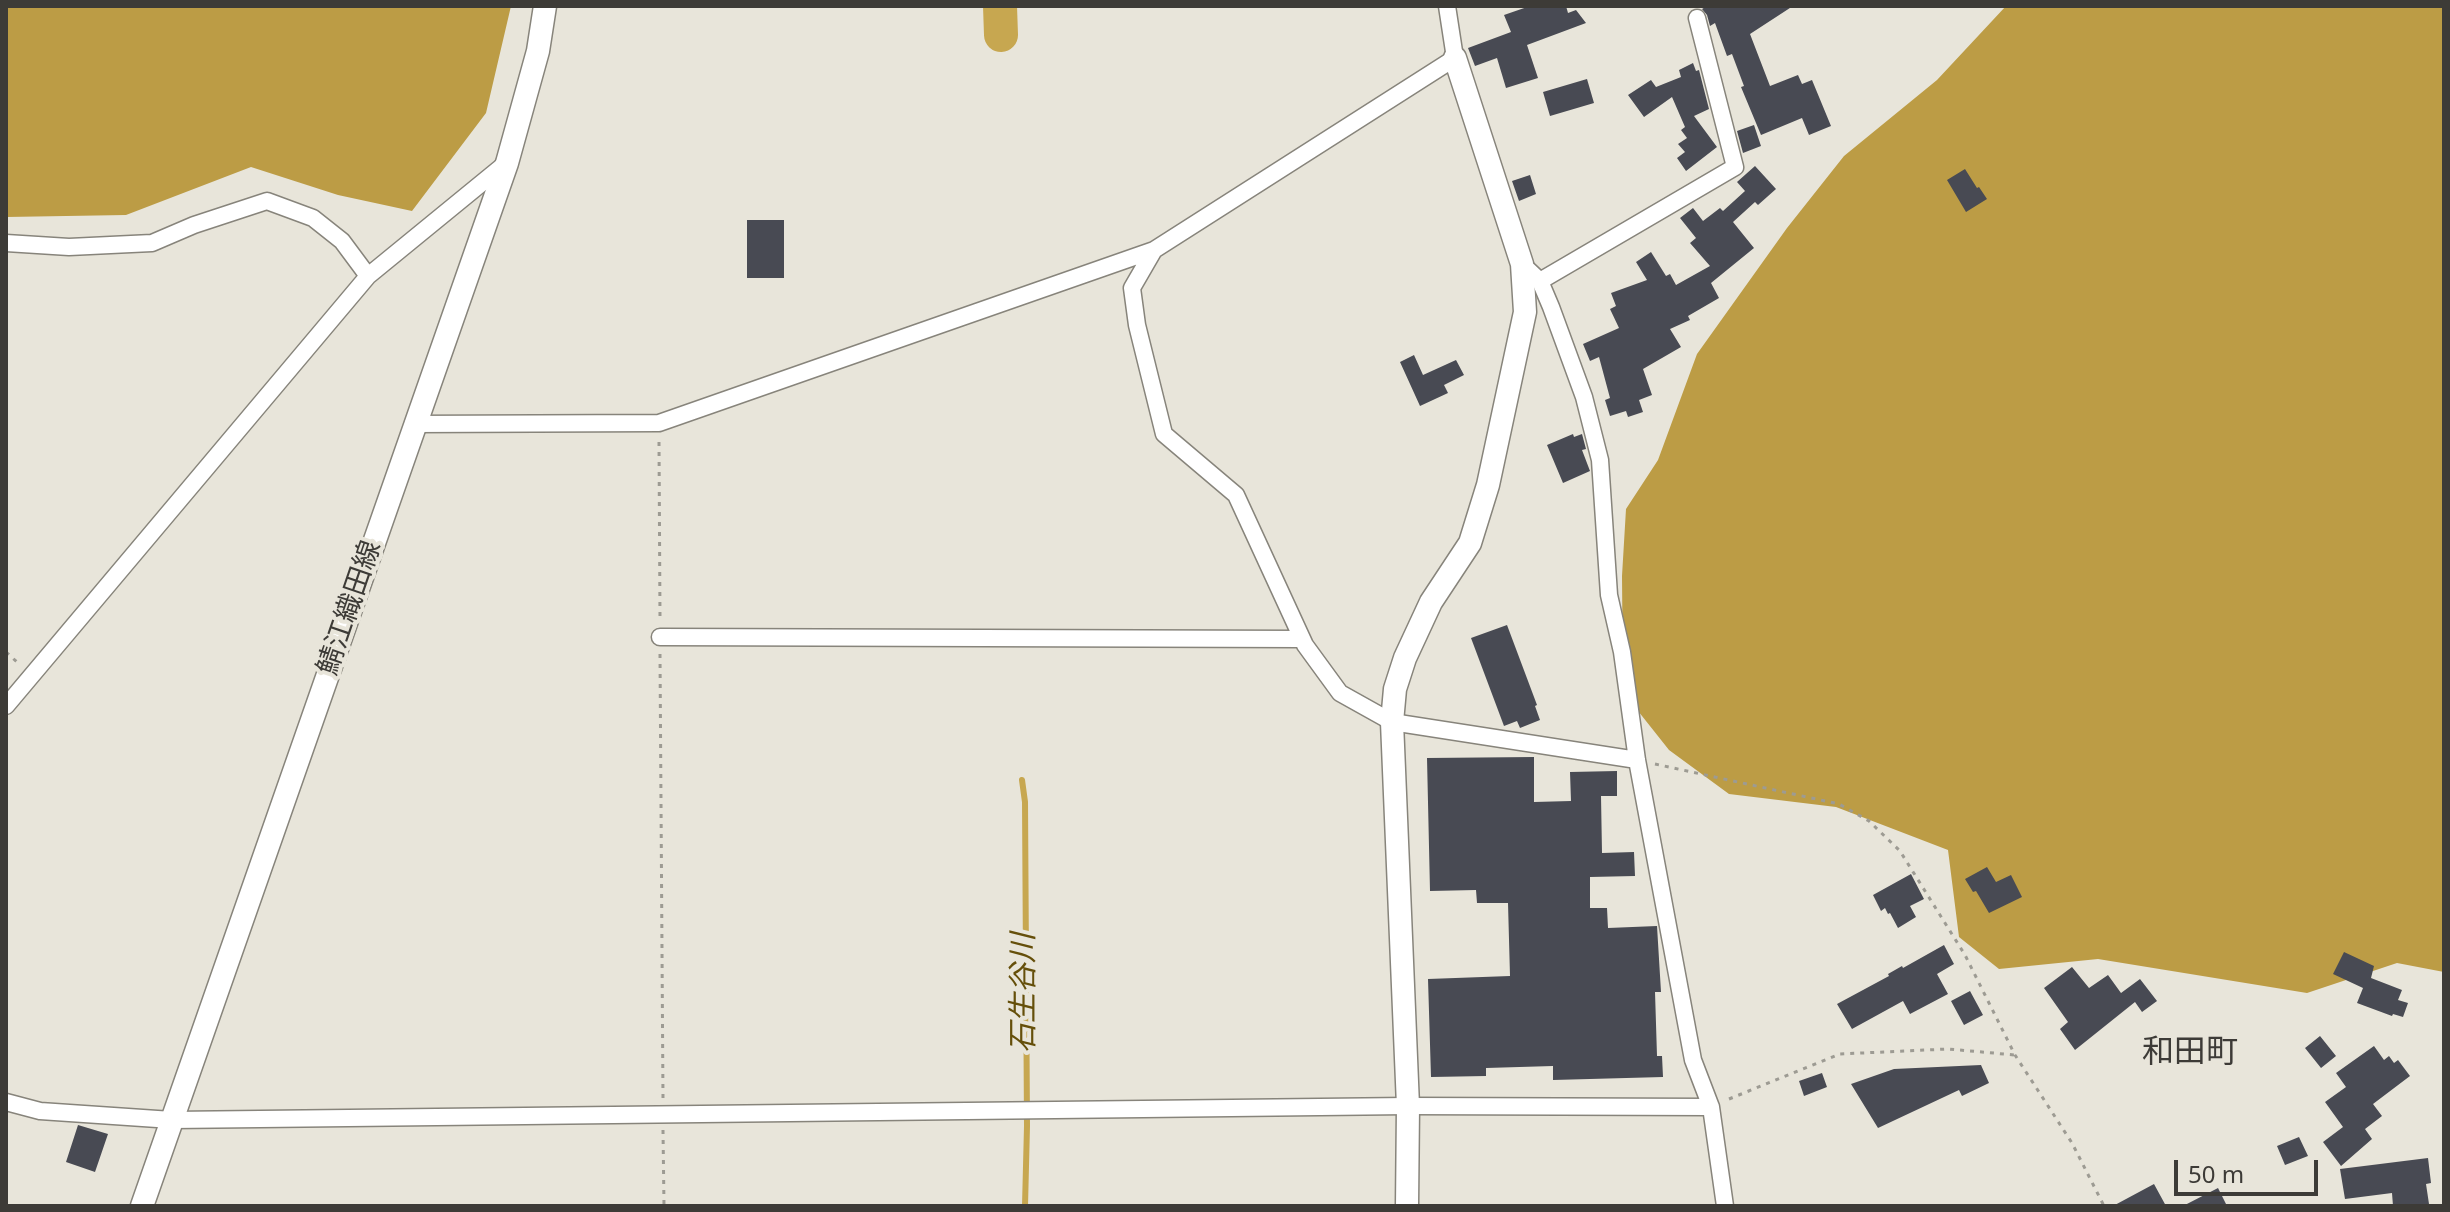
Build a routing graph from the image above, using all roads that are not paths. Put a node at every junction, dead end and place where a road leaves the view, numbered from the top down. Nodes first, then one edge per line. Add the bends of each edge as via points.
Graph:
1 (545, 6) edge
2 (1447, 6) edge
3 (1697, 18) dead end
4 (1455, 58) junction
5 (507, 163) junction
6 (6, 243) edge
7 (1154, 250) junction
8 (1522, 264) junction
9 (368, 276) junction
10 (1540, 281) junction
11 (413, 424) junction
12 (660, 637) road end
13 (1302, 639) junction
14 (6, 706) edge
15 (1392, 722) junction
16 (1637, 760) junction
17 (6, 1102) edge
18 (1408, 1106) junction
19 (1711, 1107) junction
20 (172, 1120) junction
21 (142, 1206) edge
22 (1407, 1206) edge
23 (1725, 1206) edge

1 - 5 main road, 鯖江織田線
2 - 4 street
3 - 10 street via 1735,167
4 - 7 street
4 - 8 main road
5 - 9 street
5 - 11 main road, 鯖江織田線
6 - 9 street via 152,243 267,201 313,218 342,241
7 - 11 street via 659,423
7 - 13 street via 1132,288 1164,434 1236,495
8 - 10 street
8 - 15 main road via 1525,312 1488,485 1470,543 1431,602 1405,658
9 - 14 street
10 - 16 street via 1584,397 1600,460 1609,595
11 - 20 main road, 鯖江織田線
12 - 13 street
13 - 15 street via 1340,693
15 - 16 street
15 - 18 main road
16 - 19 street via 1693,1060
17 - 20 street via 40,1111
18 - 19 street
18 - 20 street
18 - 22 main road
19 - 23 street
20 - 21 main road, 鯖江織田線

